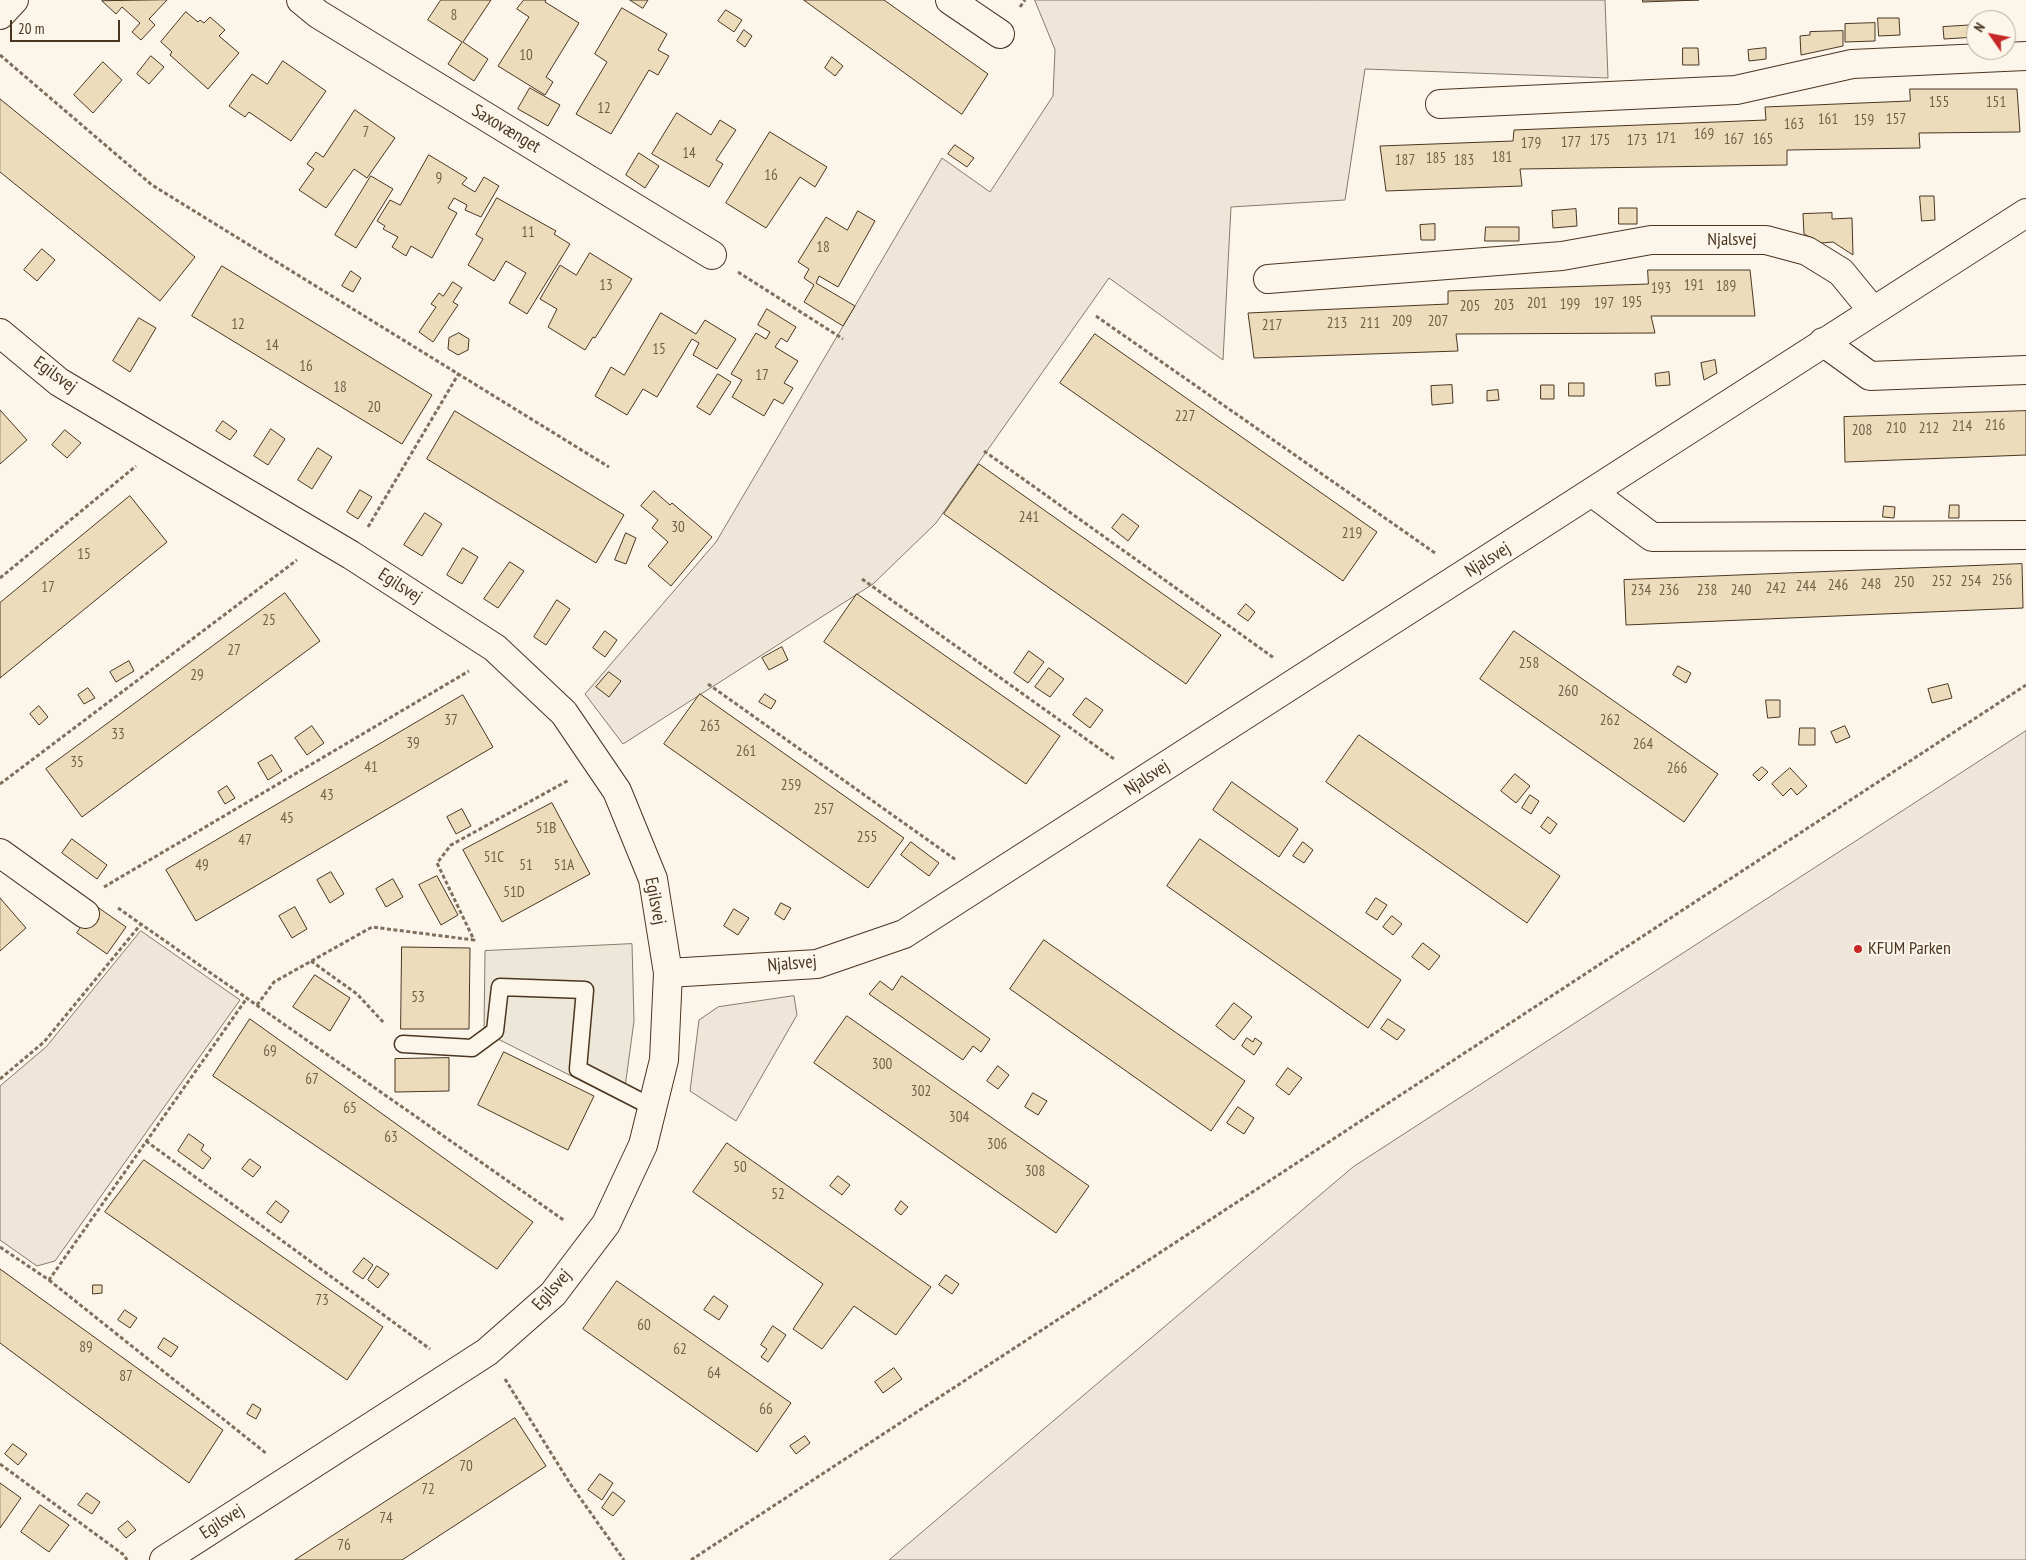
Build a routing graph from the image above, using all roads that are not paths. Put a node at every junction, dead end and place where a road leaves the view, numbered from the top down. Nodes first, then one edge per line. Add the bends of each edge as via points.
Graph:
1 (14, 0) edge
2 (301, 0) edge
3 (950, 0) edge
4 (0, 15) edge
5 (1000, 34) dead end
6 (2026, 56) edge
7 (1440, 104) dead end
8 (2026, 213) edge
9 (712, 255) road end
10 (1268, 279) dead end
11 (1873, 311) junction
12 (0, 333) edge
13 (1823, 342) junction
14 (2026, 370) edge
15 (1593, 493) junction
16 (2026, 535) edge
17 (0, 853) edge
18 (92, 904) road end
19 (668, 973) junction
20 (403, 1044) road end
21 (652, 1106) junction
22 (164, 1560) edge

1 - 4 street
2 - 9 street, Saxovænget via 318,14
3 - 5 street
6 - 7 street via 1852,64 1736,90
8 - 11 street, Njalsvej
10 - 11 street, Njalsvej via 1562,256 1651,240 1766,240 1808,251 1841,272
11 - 13 street, Njalsvej
12 - 19 street, Egilsvej via 59,382 352,555 495,648 564,713 617,791 653,879
13 - 14 street via 1870,376
13 - 15 street, Njalsvej
15 - 16 street via 1652,537
15 - 19 street, Njalsvej via 904,934 817,964
17 - 18 street
19 - 21 street, Egilsvej via 664,1060
20 - 21 lane via 472,1048 495,1031 500,988 585,990 578,1069
21 - 22 street, Egilsvej via 643,1145 606,1224 553,1294 487,1352

